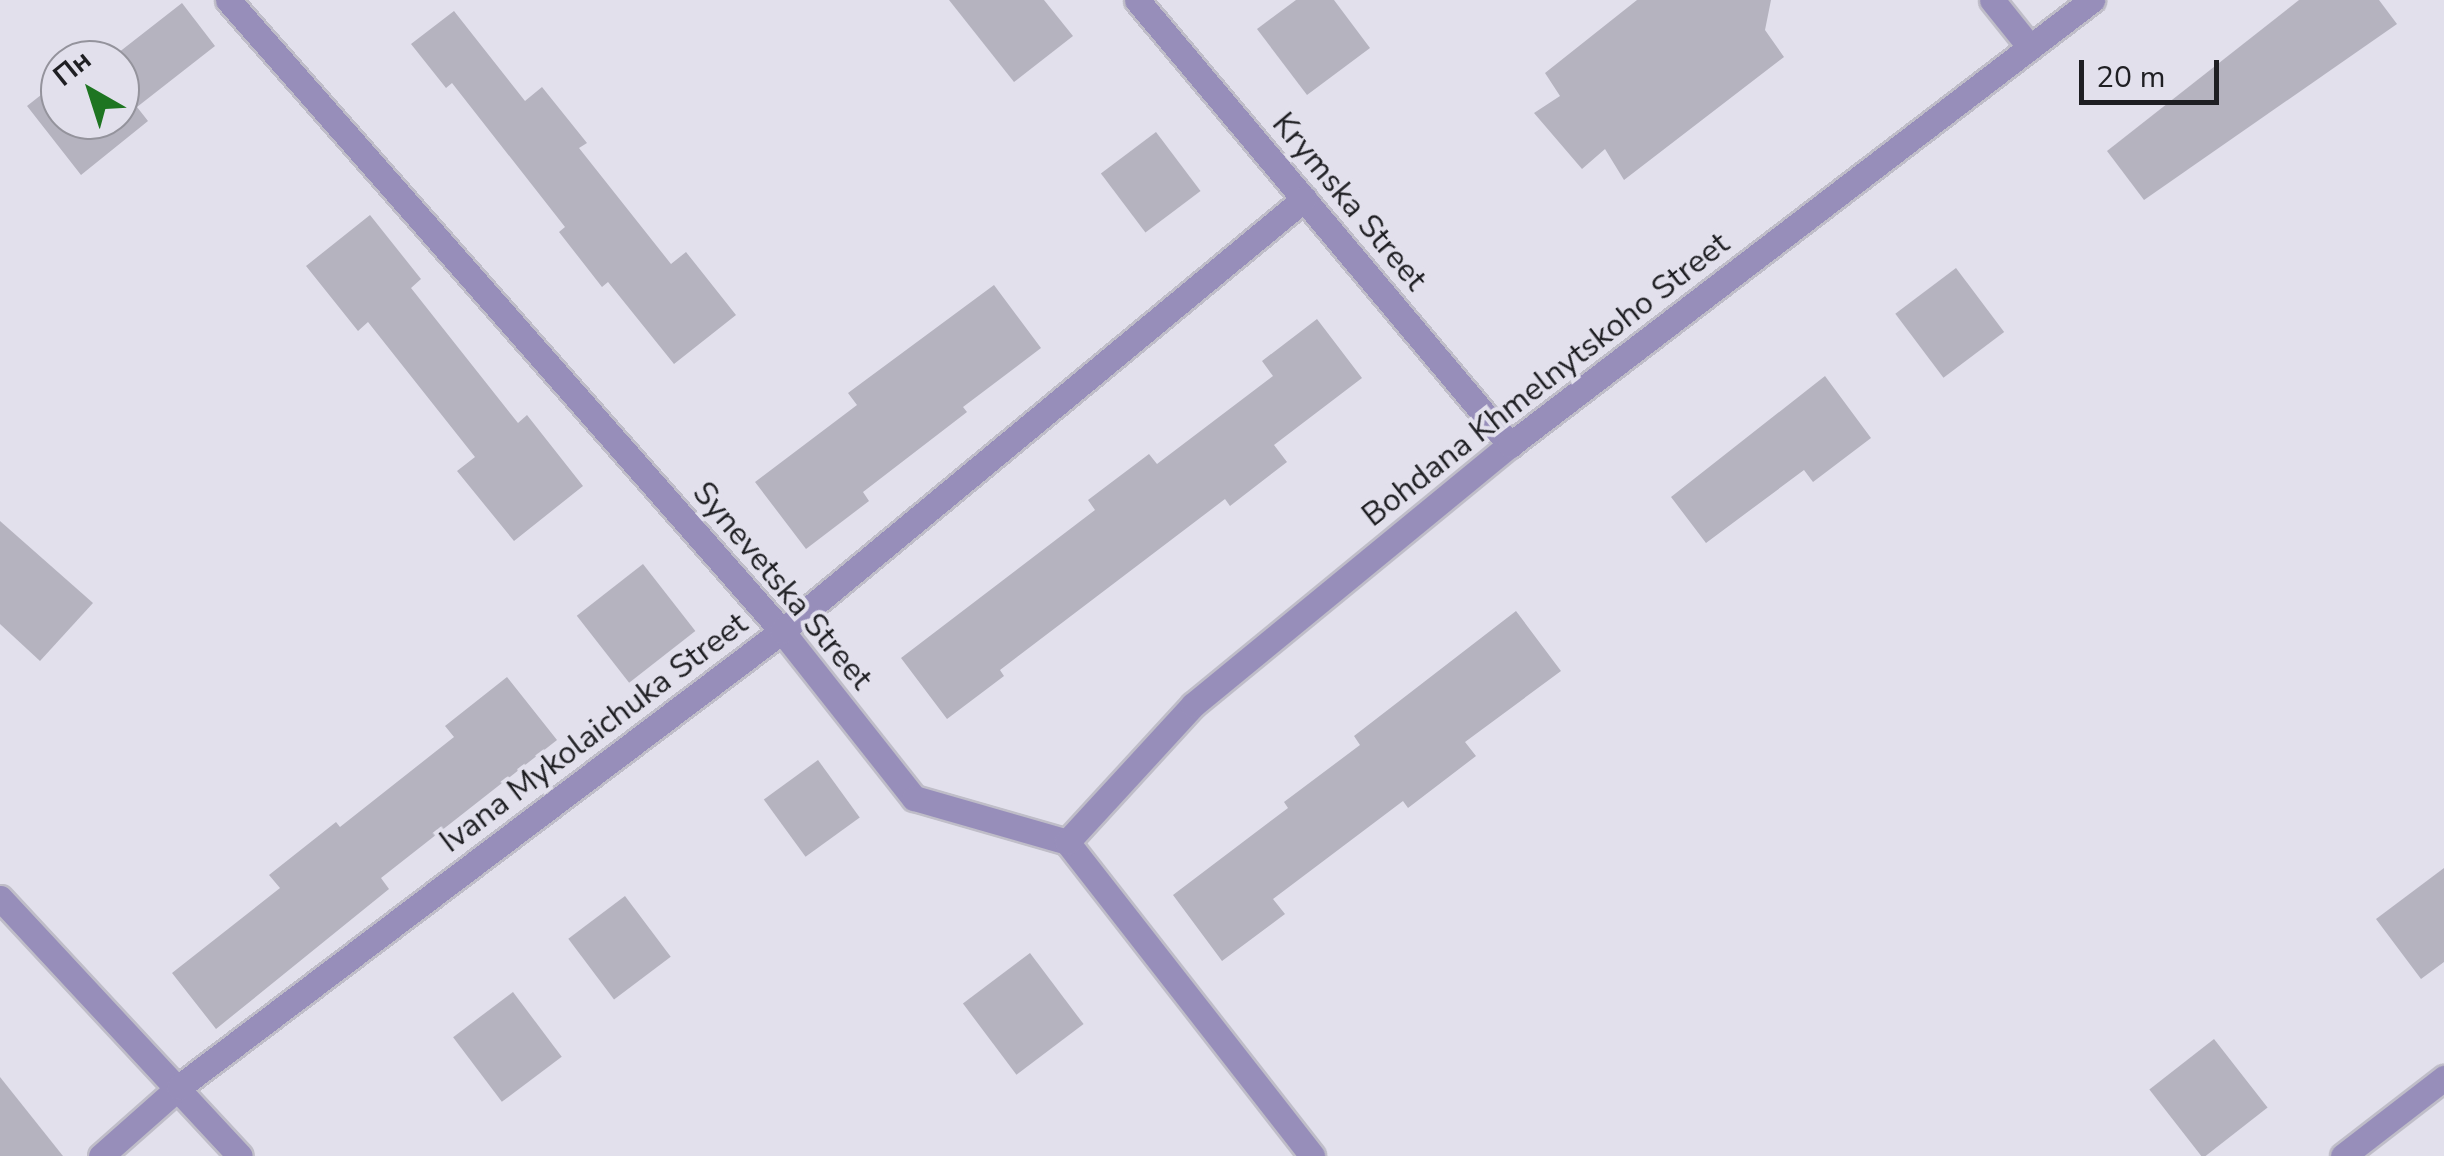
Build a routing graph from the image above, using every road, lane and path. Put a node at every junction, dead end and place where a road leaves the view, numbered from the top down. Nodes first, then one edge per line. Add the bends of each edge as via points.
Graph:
1 (228, 0) edge
2 (1137, 0) edge
3 (1992, 0) edge
4 (2092, 0) edge
5 (2029, 46) junction
6 (1304, 199) junction
7 (1510, 445) junction
8 (782, 631) junction
9 (1067, 842) junction
10 (0, 898) edge
11 (2444, 1078) edge
12 (179, 1087) junction
13 (101, 1156) edge
14 (240, 1156) edge
15 (1312, 1156) edge
16 (2343, 1156) edge

1 - 8 street, Synevetska Street
2 - 6 street, Krymska Street
3 - 5 street
4 - 5 street, Bohdana Khmelnytskoho Street
5 - 7 street, Bohdana Khmelnytskoho Street
6 - 7 street, Krymska Street
6 - 8 street, Ivana Mykolaichuka Street
7 - 9 street, Bohdana Khmelnytskoho Street via 1193,705
8 - 9 street, Synevetska Street via 914,798
8 - 12 street, Ivana Mykolaichuka Street
9 - 15 street
10 - 12 street
11 - 16 street
12 - 13 street, Ivana Mykolaichuka Street
12 - 14 street

